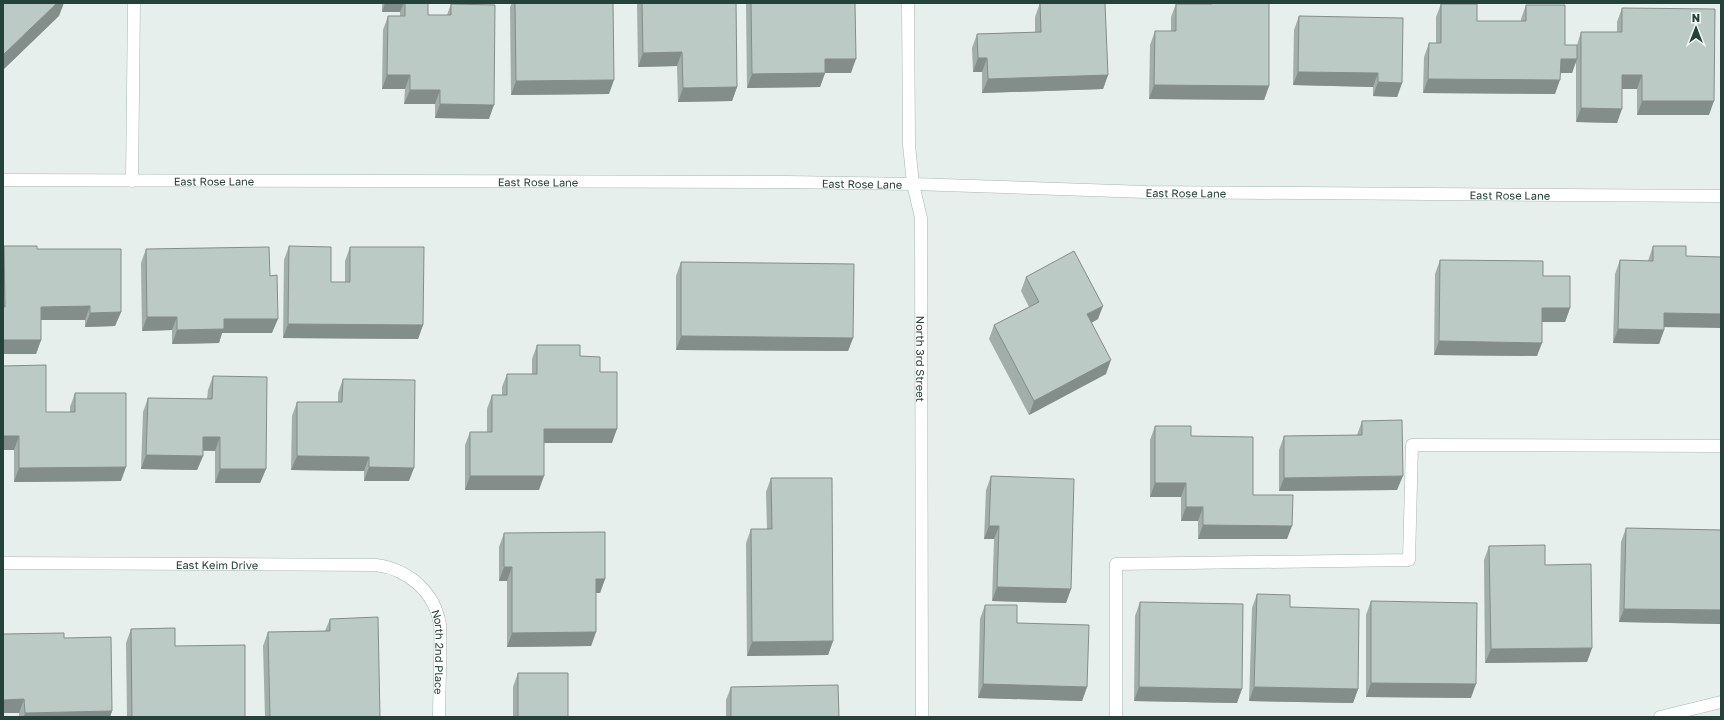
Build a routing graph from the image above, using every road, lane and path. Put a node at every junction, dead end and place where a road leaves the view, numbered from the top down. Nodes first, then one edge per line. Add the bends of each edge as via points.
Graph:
1 (134, 3) edge
2 (908, 3) edge
3 (3, 180) edge
4 (132, 181) junction
5 (913, 184) junction
6 (1721, 196) edge
7 (1721, 446) edge
8 (3, 563) edge
9 (424, 590) joint
10 (1721, 702) edge
11 (439, 717) edge
12 (922, 717) edge
13 (1116, 717) edge
14 (1660, 717) edge

1 - 4 street
2 - 5 street, North 3rd Street via 909,145
3 - 4 street, East Rose Lane
4 - 5 street, East Rose Lane
5 - 6 street, East Rose Lane via 1146,192
5 - 12 street, North 3rd Street via 921,218
7 - 13 street via 1412,445 1409,560 1116,564
8 - 9 street, East Keim Drive via 376,566 402,573
9 - 11 street, North 2nd Place via 436,609 440,626
10 - 14 street

